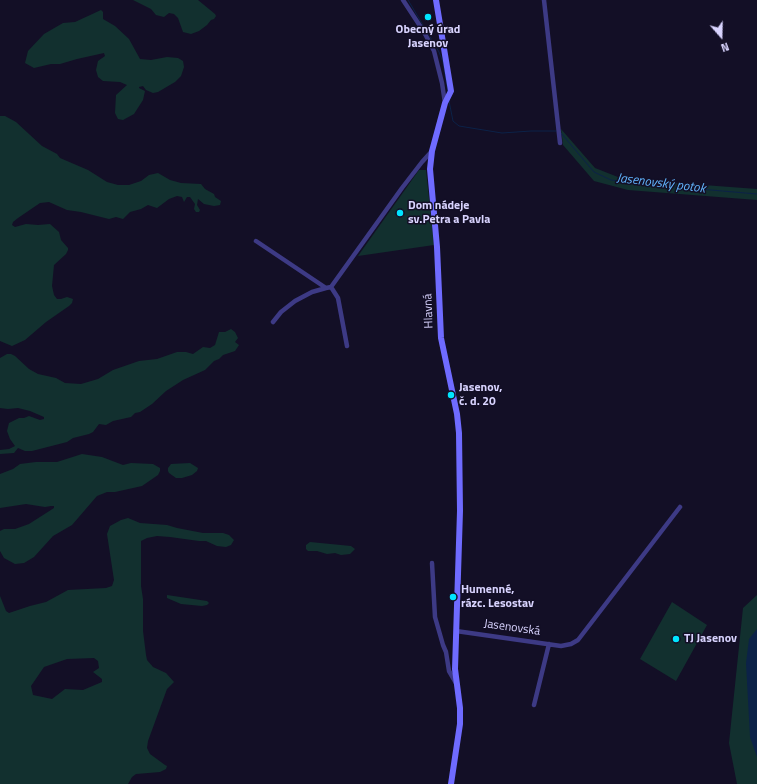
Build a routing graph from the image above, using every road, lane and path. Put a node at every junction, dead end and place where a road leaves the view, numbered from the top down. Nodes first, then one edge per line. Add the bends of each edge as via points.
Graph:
1 (403, 0) edge
2 (436, 0) edge
3 (544, 0) edge
4 (446, 101) junction
5 (560, 143) dead end
6 (432, 151) junction
7 (422, 162) junction
8 (430, 168) junction
9 (256, 241) dead end
10 (328, 287) junction
11 (273, 322) dead end
12 (347, 346) dead end
13 (680, 506) dead end
14 (432, 563) dead end
15 (456, 627) junction
16 (549, 644) junction
17 (456, 684) junction
18 (534, 705) dead end
19 (451, 784) edge

1 - 4 street via 434,51
2 - 4 street, Hlavná via 451,85
3 - 5 street
4 - 6 street, Hlavná
6 - 7 street
6 - 8 street, Hlavná
7 - 8 street via 427,163
7 - 10 street
8 - 15 street, Hlavná via 438,247 441,338 459,434 460,519
9 - 10 street
10 - 11 street via 295,301
10 - 12 street via 338,298
13 - 16 street via 578,640 561,646
14 - 17 street via 435,617
15 - 16 street, Jasenovská
15 - 17 street
16 - 18 street, Jasenovská
17 - 19 street via 460,724

